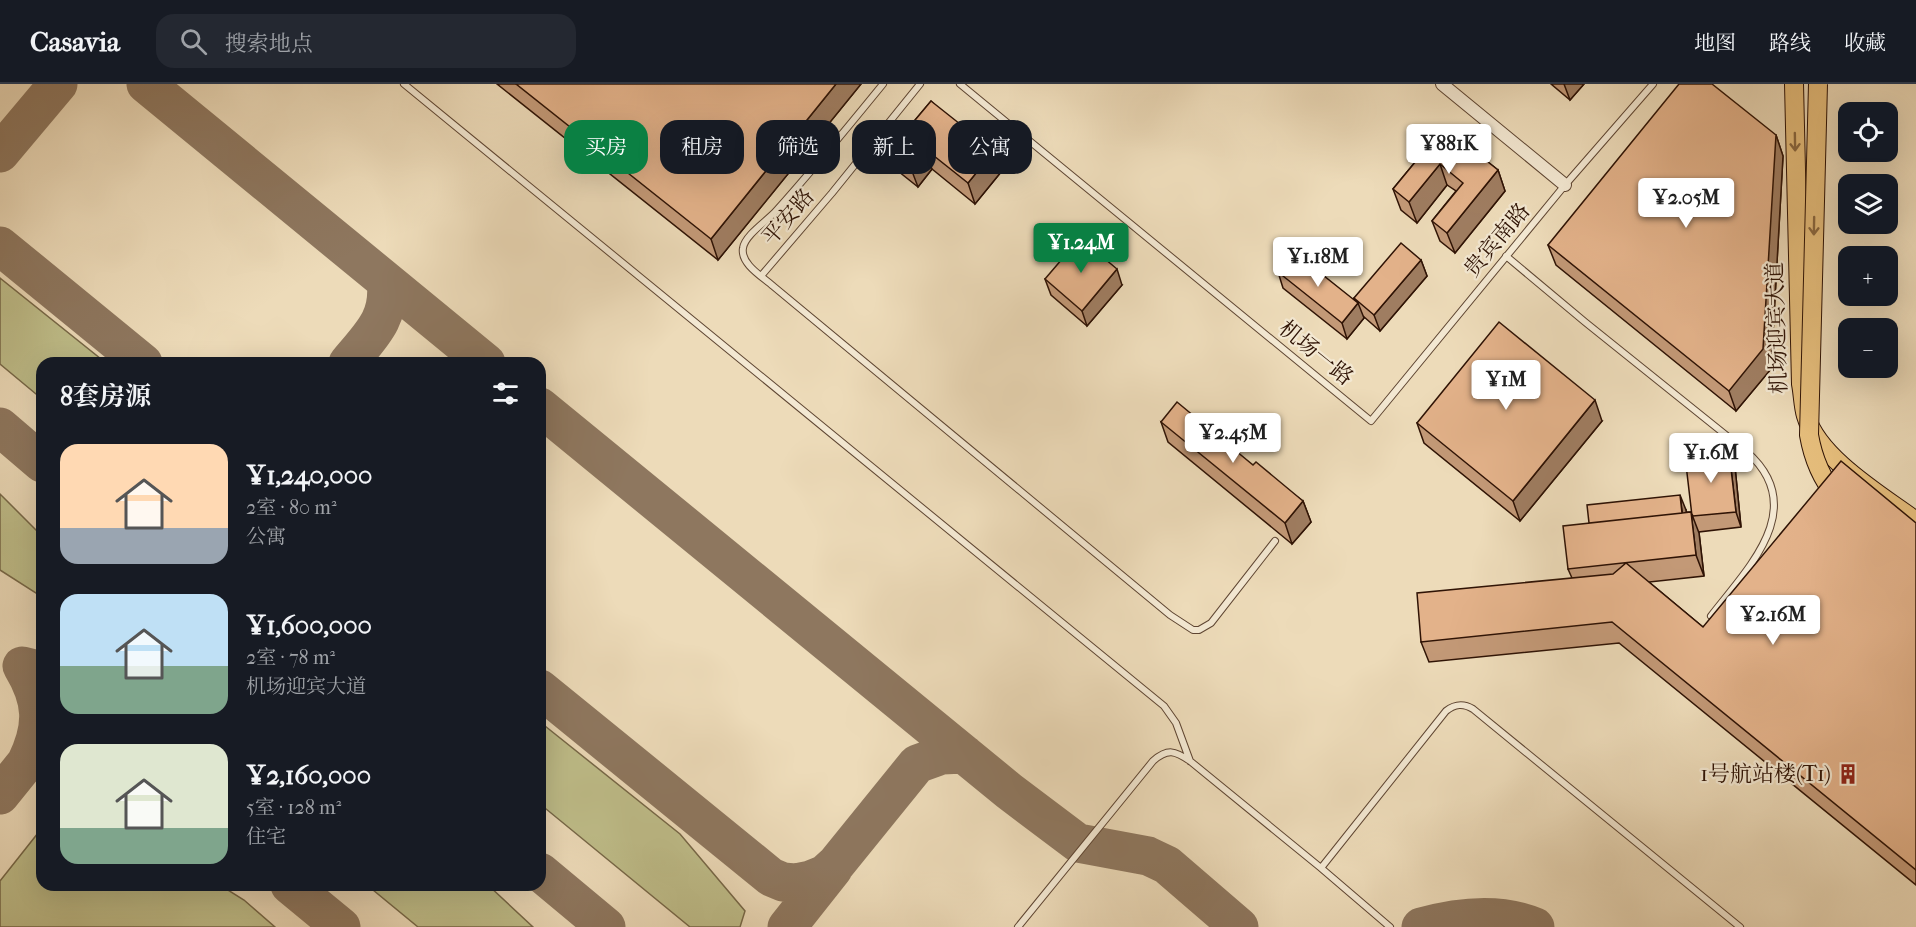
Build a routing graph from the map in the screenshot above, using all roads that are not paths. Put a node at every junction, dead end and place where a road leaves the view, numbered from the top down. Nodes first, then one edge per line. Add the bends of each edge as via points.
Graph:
1 (405, 84) edge
2 (883, 84) edge
3 (920, 84) edge
4 (960, 84) edge
5 (1442, 84) edge
6 (1653, 84) edge
7 (1794, 84) edge
8 (1818, 84) edge
9 (1565, 185) junction
10 (1506, 256) junction
11 (761, 276) junction
12 (1371, 421) joint
13 (1836, 496) edge
14 (1916, 521) edge
15 (1275, 541) dead end
16 (1711, 615) edge
17 (1190, 761) junction
18 (1321, 868) junction
19 (1018, 927) edge
20 (1390, 927) edge
21 (1740, 927) edge

1 - 17 lane via 1164,706 1176,723
2 - 11 lane via 804,180 745,243 746,261
3 - 11 lane, 平安路
4 - 12 lane, 机场一路
5 - 9 street
6 - 9 lane, 贵宾南路
7 -> 14 main road, 机场迎宾大道 via 1801,384 1806,417 1832,458
8 -> 13 main road, bridge via 1809,435 1818,467
9 - 10 lane, 贵宾南路
10 - 12 lane, 贵宾南路
10 - 16 lane via 1764,468 1772,494 1771,529 1761,550
11 - 15 lane, 平安路 via 1193,630 1211,623
17 - 18 lane
17 - 19 lane via 1169,752 1153,761
18 - 20 lane
18 - 21 lane via 1446,711 1452,706 1467,705

